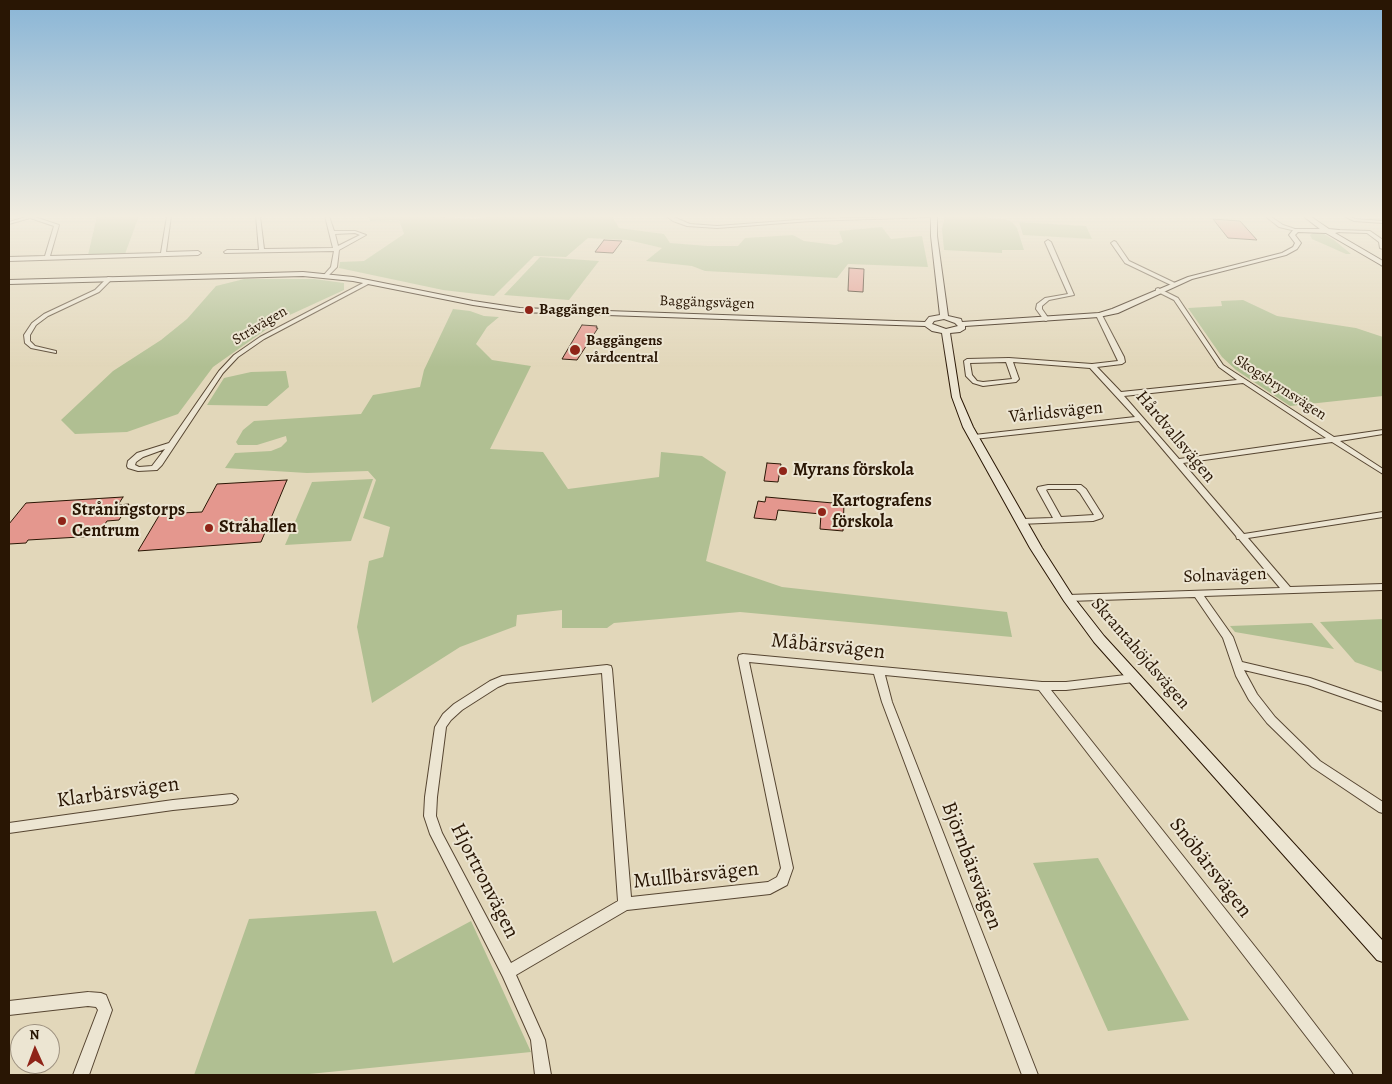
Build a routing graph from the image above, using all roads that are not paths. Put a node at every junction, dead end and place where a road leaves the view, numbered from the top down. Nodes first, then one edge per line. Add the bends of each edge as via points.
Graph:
1 (334, 267) edge
2 (938, 267) edge
3 (1059, 267) edge
4 (1137, 267) edge
5 (1237, 267) edge
6 (326, 276) junction
7 (110, 278) junction
8 (369, 282) junction
9 (11, 283) edge
10 (1173, 284) junction
11 (1158, 290) junction
12 (1099, 315) junction
13 (944, 317) junction
14 (1046, 320) junction
15 (928, 324) junction
16 (962, 324) junction
17 (946, 331) junction
18 (54, 352) dead end
19 (1009, 360) junction
20 (1092, 366) junction
21 (1243, 381) junction
22 (1119, 394) junction
23 (1141, 420) junction
24 (1383, 432) edge
25 (974, 437) junction
26 (1332, 439) junction
27 (170, 445) junction
28 (1177, 462) junction
29 (1383, 472) edge
30 (1383, 514) edge
31 (1058, 520) junction
32 (1022, 522) junction
33 (1240, 537) junction
34 (1383, 587) edge
35 (1287, 590) junction
36 (1197, 593) junction
37 (1068, 598) junction
38 (1237, 665) junction
39 (878, 670) junction
40 (1134, 678) junction
41 (1042, 686) junction
42 (1383, 707) edge
43 (232, 799) dead end
44 (1383, 808) edge
45 (9, 828) edge
46 (782, 879) joint
47 (625, 904) junction
48 (1383, 954) edge
49 (508, 972) junction
50 (9, 1008) edge
51 (81, 1075) edge
52 (543, 1075) edge
53 (1030, 1075) edge
54 (1345, 1075) edge

1 - 6 street
2 - 13 street
3 - 14 street via 1071,295 1048,299 1039,305
4 - 10 street
5 - 10 street
6 - 7 street, Baggängsvägen via 263,274
6 - 8 street, Baggängsvägen
7 - 9 street, Baggängsvägen
7 - 18 street via 97,291 34,324 27,342 33,347
8 - 15 street, Baggängsvägen via 520,310
8 - 27 street, Stråvägen via 262,338 236,356 221,372
10 - 11 street
11 - 12 street via 1115,311
11 - 21 street, Skogsbrynsvägen via 1176,298 1215,360
12 - 14 street
12 - 20 street via 1122,362
13 - 15 street via 932,319
13 - 16 street
14 - 16 street
15 - 17 street
16 - 17 street via 959,330
17 - 25 street, Skrantahöjdsvägen via 956,397
19 - 19 street via 967,361 969,376 983,384 1014,381 1016,378
19 - 20 street
20 - 22 street, Hårdvallsvägen
21 - 22 street
21 - 26 street, Skogsbrynsvägen
22 - 23 street, Hårdvallsvägen
23 - 25 street, Vårlidsvägen
23 - 28 street, Hårdvallsvägen
24 - 26 street
25 - 32 street, Skrantahöjdsvägen
26 - 28 street
26 - 29 street, Skogsbrynsvägen
27 - 27 street, Stråvägen via 154,468 131,466 140,455
28 - 33 street, Hårdvallsvägen
30 - 33 street
31 - 31 street via 1093,518 1099,516 1078,487 1048,487 1041,490
31 - 32 street
32 - 37 street, Skrantahöjdsvägen
33 - 35 street, Hårdvallsvägen
34 - 35 street, Solnavägen
35 - 36 street, Solnavägen
36 - 37 street, Solnavägen
36 - 38 street via 1228,638
37 - 40 street, Skrantahöjdsvägen
38 - 42 street via 1310,682
38 - 44 street via 1253,697 1293,743 1316,764
39 - 41 street, Måbärsvägen
39 - 46 street, Måbärsvägen via 743,658 787,868
39 - 53 street, Björnbärsvägen via 890,711
40 - 41 street, Måbärsvägen
40 - 48 street, Skrantahöjdsvägen
41 - 54 street, Snöbärsvägen
43 - 45 street, Klarbärsvägen
46 - 47 street, Mullbärsvägen via 770,888
47 - 49 street, Mullbärsvägen
47 - 49 street, Hjortronvägen via 607,669 519,677 494,684 458,707 442,727 430,797 430,816 436,834
49 - 52 street, Hjortronvägen via 538,1040
50 - 51 street via 101,1000 106,1010

